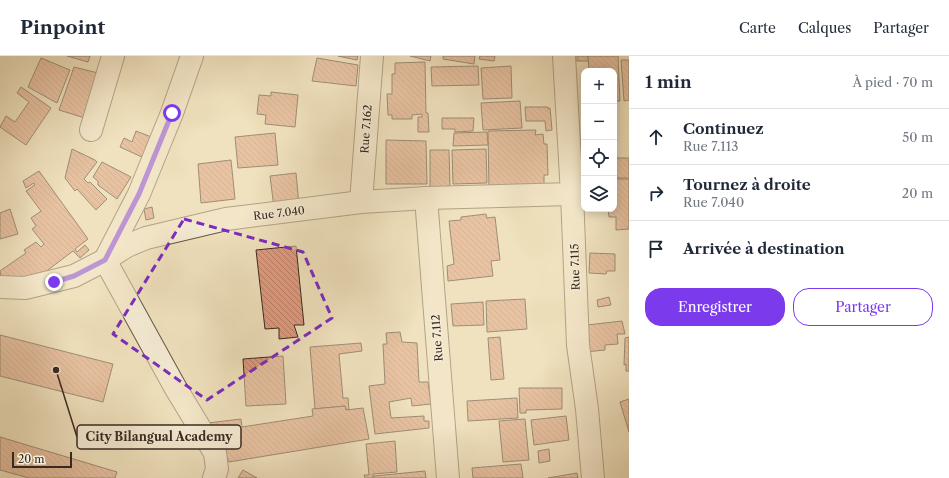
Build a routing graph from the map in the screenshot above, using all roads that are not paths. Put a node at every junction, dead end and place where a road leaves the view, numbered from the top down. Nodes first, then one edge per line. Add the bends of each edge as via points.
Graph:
1 (113, 56) edge
2 (192, 56) edge
3 (372, 56) edge
4 (564, 56) edge
5 (91, 130) dead end
6 (572, 194) junction
7 (426, 198) junction
8 (360, 202) junction
9 (105, 260) junction
10 (0, 286) edge
11 (214, 478) edge
12 (448, 478) edge
13 (593, 478) edge

1 - 5 street
2 - 9 street via 139,194
3 - 8 street, Rue 7.162
4 - 6 street, Rue 7.115
6 - 7 street, Rue 7.040
6 - 13 street, Rue 7.115 via 578,345
7 - 8 street, Rue 7.040
7 - 12 street, Rue 7.112
8 - 9 street, Rue 7.040 via 226,220 167,232 134,243
9 - 10 street, Rue 7.040 via 74,276 54,282 25,288
9 - 11 street via 214,453 217,470

